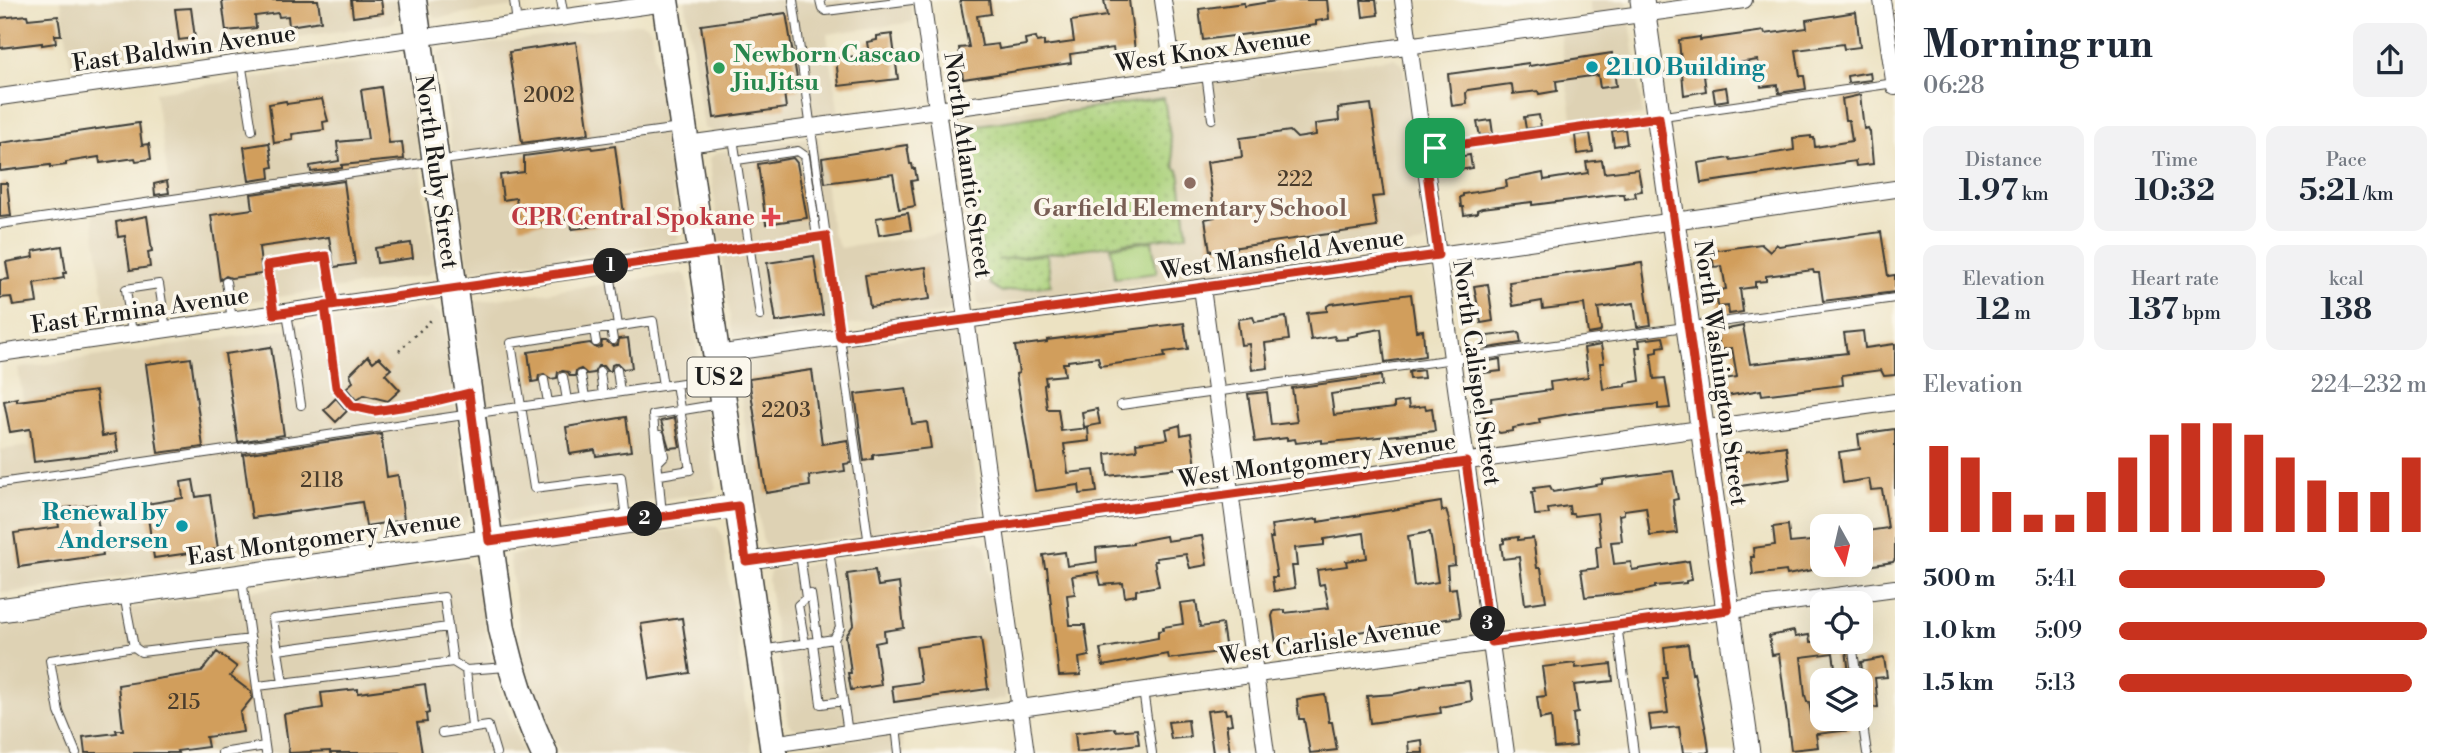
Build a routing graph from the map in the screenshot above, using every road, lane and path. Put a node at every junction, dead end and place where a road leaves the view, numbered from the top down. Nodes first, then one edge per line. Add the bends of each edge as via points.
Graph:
1 (413, 0) edge
2 (514, 0) edge
3 (562, 0) edge
4 (793, 0) edge
5 (912, 0) edge
6 (922, 0) edge
7 (1163, 0) edge
8 (1403, 0) edge
9 (1744, 0) edge
10 (1882, 0) edge
11 (665, 1) edge
12 (821, 4) edge
13 (1643, 7) edge
14 (564, 17) junction
15 (517, 23) junction
16 (418, 38) junction
17 (1409, 47) junction
18 (241, 62) junction
19 (1206, 74) junction
20 (1174, 78) junction
21 (1895, 84) edge
22 (0, 97) edge
23 (937, 110) junction
24 (1659, 117) junction
25 (1212, 119) dead end
26 (810, 127) junction
27 (252, 130) dead end
28 (686, 136) junction
29 (733, 138) junction
30 (1424, 150) junction
31 (737, 160) junction
32 (436, 161) junction
33 (1895, 189) edge
34 (1673, 221) junction
35 (0, 224) edge
36 (821, 236) junction
37 (750, 246) junction
38 (703, 252) junction
39 (1438, 255) junction
40 (609, 266) junction
41 (226, 282) dead end
42 (454, 288) junction
43 (1202, 288) junction
44 (1895, 298) edge
45 (330, 306) junction
46 (281, 313) junction
47 (760, 316) dead end
48 (433, 318) dead end
49 (232, 320) junction
50 (966, 320) junction
51 (614, 327) junction
52 (1688, 327) junction
53 (166, 329) junction
54 (594, 330) junction
55 (575, 333) junction
56 (132, 334) junction
57 (556, 336) junction
58 (840, 337) junction
59 (538, 338) junction
60 (612, 340) dead end
61 (596, 342) dead end
62 (577, 345) dead end
63 (559, 348) dead end
64 (540, 350) dead end
65 (399, 351) dead end
66 (0, 353) edge
67 (1452, 359) junction
68 (617, 370) dead end
69 (600, 372) dead end
70 (581, 375) dead end
71 (563, 377) dead end
72 (719, 378) junction
73 (544, 380) dead end
74 (676, 384) junction
75 (663, 386) junction
76 (620, 392) junction
77 (1217, 392) junction
78 (603, 395) junction
79 (585, 397) junction
80 (566, 400) junction
81 (548, 402) junction
82 (1895, 402) edge
83 (471, 403) junction
84 (301, 405) dead end
85 (1121, 405) dead end
86 (521, 407) junction
87 (681, 410) junction
88 (1702, 430) junction
89 (1466, 462) junction
90 (660, 475) junction
91 (0, 483) edge
92 (1231, 494) junction
93 (738, 506) junction
94 (663, 517) junction
95 (627, 522) junction
96 (994, 528) junction
97 (489, 541) junction
98 (869, 545) junction
99 (829, 550) junction
100 (800, 554) junction
101 (746, 561) junction
102 (241, 576) junction
103 (1895, 588) edge
104 (124, 593) junction
105 (1873, 593) edge
106 (806, 598) junction
107 (1810, 602) edge
108 (0, 610) edge
109 (1728, 610) junction
110 (1617, 625) junction
111 (448, 627) junction
112 (251, 639) junction
113 (834, 639) junction
114 (1491, 642) junction
115 (812, 643) junction
116 (134, 647) junction
117 (278, 650) junction
118 (759, 650) junction
119 (453, 662) junction
120 (510, 666) junction
121 (466, 670) junction
122 (1255, 674) junction
123 (283, 683) junction
124 (258, 686) junction
125 (1143, 690) junction
126 (843, 701) junction
127 (1020, 708) junction
128 (895, 726) junction
129 (472, 727) junction
130 (1864, 731) edge
131 (442, 733) dead end
132 (848, 733) junction
133 (773, 748) edge
134 (266, 750) edge
135 (76, 753) edge
136 (222, 753) edge
137 (496, 753) edge
138 (544, 753) edge
139 (899, 753) edge
140 (1026, 753) edge
141 (1152, 753) edge
142 (1266, 753) edge
143 (1506, 753) edge
144 (1634, 753) edge
145 (1748, 753) edge
146 (1867, 753) edge

1 - 16 main road, North Ruby Street
2 - 15 lane
3 - 14 lane
4 - 26 lane
5 - 12 lane via 826,11
6 - 23 street, North Atlantic Street
7 - 20 street
8 - 17 street, North Calispel Street
9 - 13 street, West Knox Avenue
10 - 21 street
11 - 14 street, East Baldwin Avenue
11 - 28 main road, US 2
13 - 17 street, West Knox Avenue
13 - 24 main road, North Washington Street
14 - 15 street, East Baldwin Avenue
15 - 16 street, East Baldwin Avenue
16 - 18 street, East Baldwin Avenue
16 - 32 main road, North Ruby Street
17 - 19 street, West Knox Avenue
17 - 30 street, North Calispel Street
18 - 22 street, East Baldwin Avenue
18 - 27 lane
19 - 20 street, West Knox Avenue
19 - 25 lane
20 - 23 street, West Knox Avenue
21 - 24 lane
23 - 26 street, West Knox Avenue
23 - 50 street, North Atlantic Street
24 - 30 lane
24 - 34 main road, North Washington Street
26 - 29 street, West Knox Avenue
26 - 36 lane
28 - 29 street, West Knox Avenue
28 - 32 lane
28 - 38 main road, US 2
29 - 31 lane
30 - 39 street, North Calispel Street
31 - 36 lane via 798,151 805,156
31 - 37 lane
32 - 35 lane
32 - 42 main road, North Ruby Street
33 - 34 street, West Mansfield Avenue
34 - 39 street, West Mansfield Avenue
34 - 52 main road, North Washington Street
36 - 37 lane
36 - 58 lane
37 - 38 lane
37 - 47 lane
38 - 40 street, East Ermina Avenue
38 - 72 main road, US 2
39 - 43 street, West Mansfield Avenue
39 - 67 street, North Calispel Street
40 - 42 street, East Ermina Avenue
40 - 51 lane
41 - 49 lane
42 - 45 street, East Ermina Avenue
42 - 83 main road, North Ruby Street
43 - 50 street, West Mansfield Avenue
43 - 77 street
44 - 52 lane
45 - 46 street, East Ermina Avenue
45 - 46 lane via 326,256 267,265
45 - 83 lane via 336,387 352,406 375,411 432,402
46 - 49 street, East Ermina Avenue
46 - 84 lane
48 - 65 path
49 - 53 street, East Ermina Avenue
50 - 58 street, West Mansfield Avenue
50 - 96 street, North Atlantic Street
51 - 54 lane
51 - 60 lane
51 - 75 lane via 653,321
52 - 67 lane
52 - 88 main road, North Washington Street
53 - 56 street, East Ermina Avenue
53 - 56 lane via 159,284 126,289
54 - 55 lane
54 - 61 lane
55 - 57 lane
55 - 62 lane
56 - 66 street, East Ermina Avenue
57 - 59 lane
57 - 63 lane
58 - 72 street, West Mansfield Avenue
58 - 98 lane
59 - 64 lane
59 - 86 lane via 511,343
67 - 77 lane
67 - 89 street, North Calispel Street
68 - 76 lane
69 - 78 lane
70 - 79 lane
71 - 80 lane
72 - 74 lane
72 - 87 lane
72 - 93 main road, US 2
73 - 81 lane
74 - 75 lane
74 - 87 lane
75 - 76 lane
76 - 78 lane
77 - 85 lane
77 - 92 street
78 - 79 lane
79 - 80 lane
80 - 81 lane
81 - 86 lane
82 - 88 street, West Montgomery Avenue
83 - 86 lane
83 - 91 lane
83 - 97 main road, North Ruby Street
86 - 95 lane via 534,488 621,477
87 - 90 lane via 653,415
87 - 90 lane via 690,470
88 - 89 street, West Montgomery Avenue
88 - 109 main road, North Washington Street
89 - 92 street, West Montgomery Avenue
89 - 114 street, North Calispel Street
90 - 94 lane
92 - 96 street, West Montgomery Avenue
92 - 122 street
93 - 94 main road, East Montgomery Avenue
93 - 101 main road, US 2
94 - 95 main road, East Montgomery Avenue
95 - 97 main road, East Montgomery Avenue
96 - 98 street, West Montgomery Avenue
96 - 127 street, North Atlantic Street
97 - 102 main road, East Montgomery Avenue
97 - 120 main road, North Ruby Street
98 - 99 street, West Montgomery Avenue
99 - 100 street, West Montgomery Avenue
99 - 113 lane via 840,628
100 - 101 street, West Montgomery Avenue
100 - 106 lane
101 - 118 main road, US 2
102 - 104 main road, East Montgomery Avenue
102 - 112 lane
103 - 105 street, West Carlisle Avenue
104 - 108 main road, East Montgomery Avenue
104 - 116 lane
106 - 115 lane via 798,606
106 - 115 lane via 811,594
107 - 109 street, West Carlisle Avenue
109 - 110 street, West Carlisle Avenue
109 - 145 main road, North Washington Street
110 - 114 street, West Carlisle Avenue
110 - 144 lane
111 - 117 lane
111 - 117 lane via 444,597 273,619
111 - 119 lane
112 - 116 lane via 141,652
112 - 124 lane
113 - 115 lane
113 - 126 lane
114 - 122 street, West Carlisle Avenue
114 - 143 street, North Calispel Street
115 - 118 lane
115 - 126 lane via 821,704
116 - 135 lane via 50,660 59,712
117 - 123 lane
118 - 133 main road, US 2
119 - 121 lane
119 - 123 lane
120 - 121 lane
120 - 138 main road, North Ruby Street
121 - 129 lane
122 - 125 street, West Carlisle Avenue
122 - 142 street
123 - 124 lane
124 - 134 lane
125 - 127 street, West Carlisle Avenue
125 - 141 lane
126 - 132 lane
127 - 128 street, West Carlisle Avenue
127 - 140 street, North Atlantic Street
128 - 132 street, West Carlisle Avenue
128 - 139 lane
129 - 131 lane
129 - 137 lane via 488,726
130 - 146 lane
132 - 133 street, West Carlisle Avenue
134 - 136 lane

